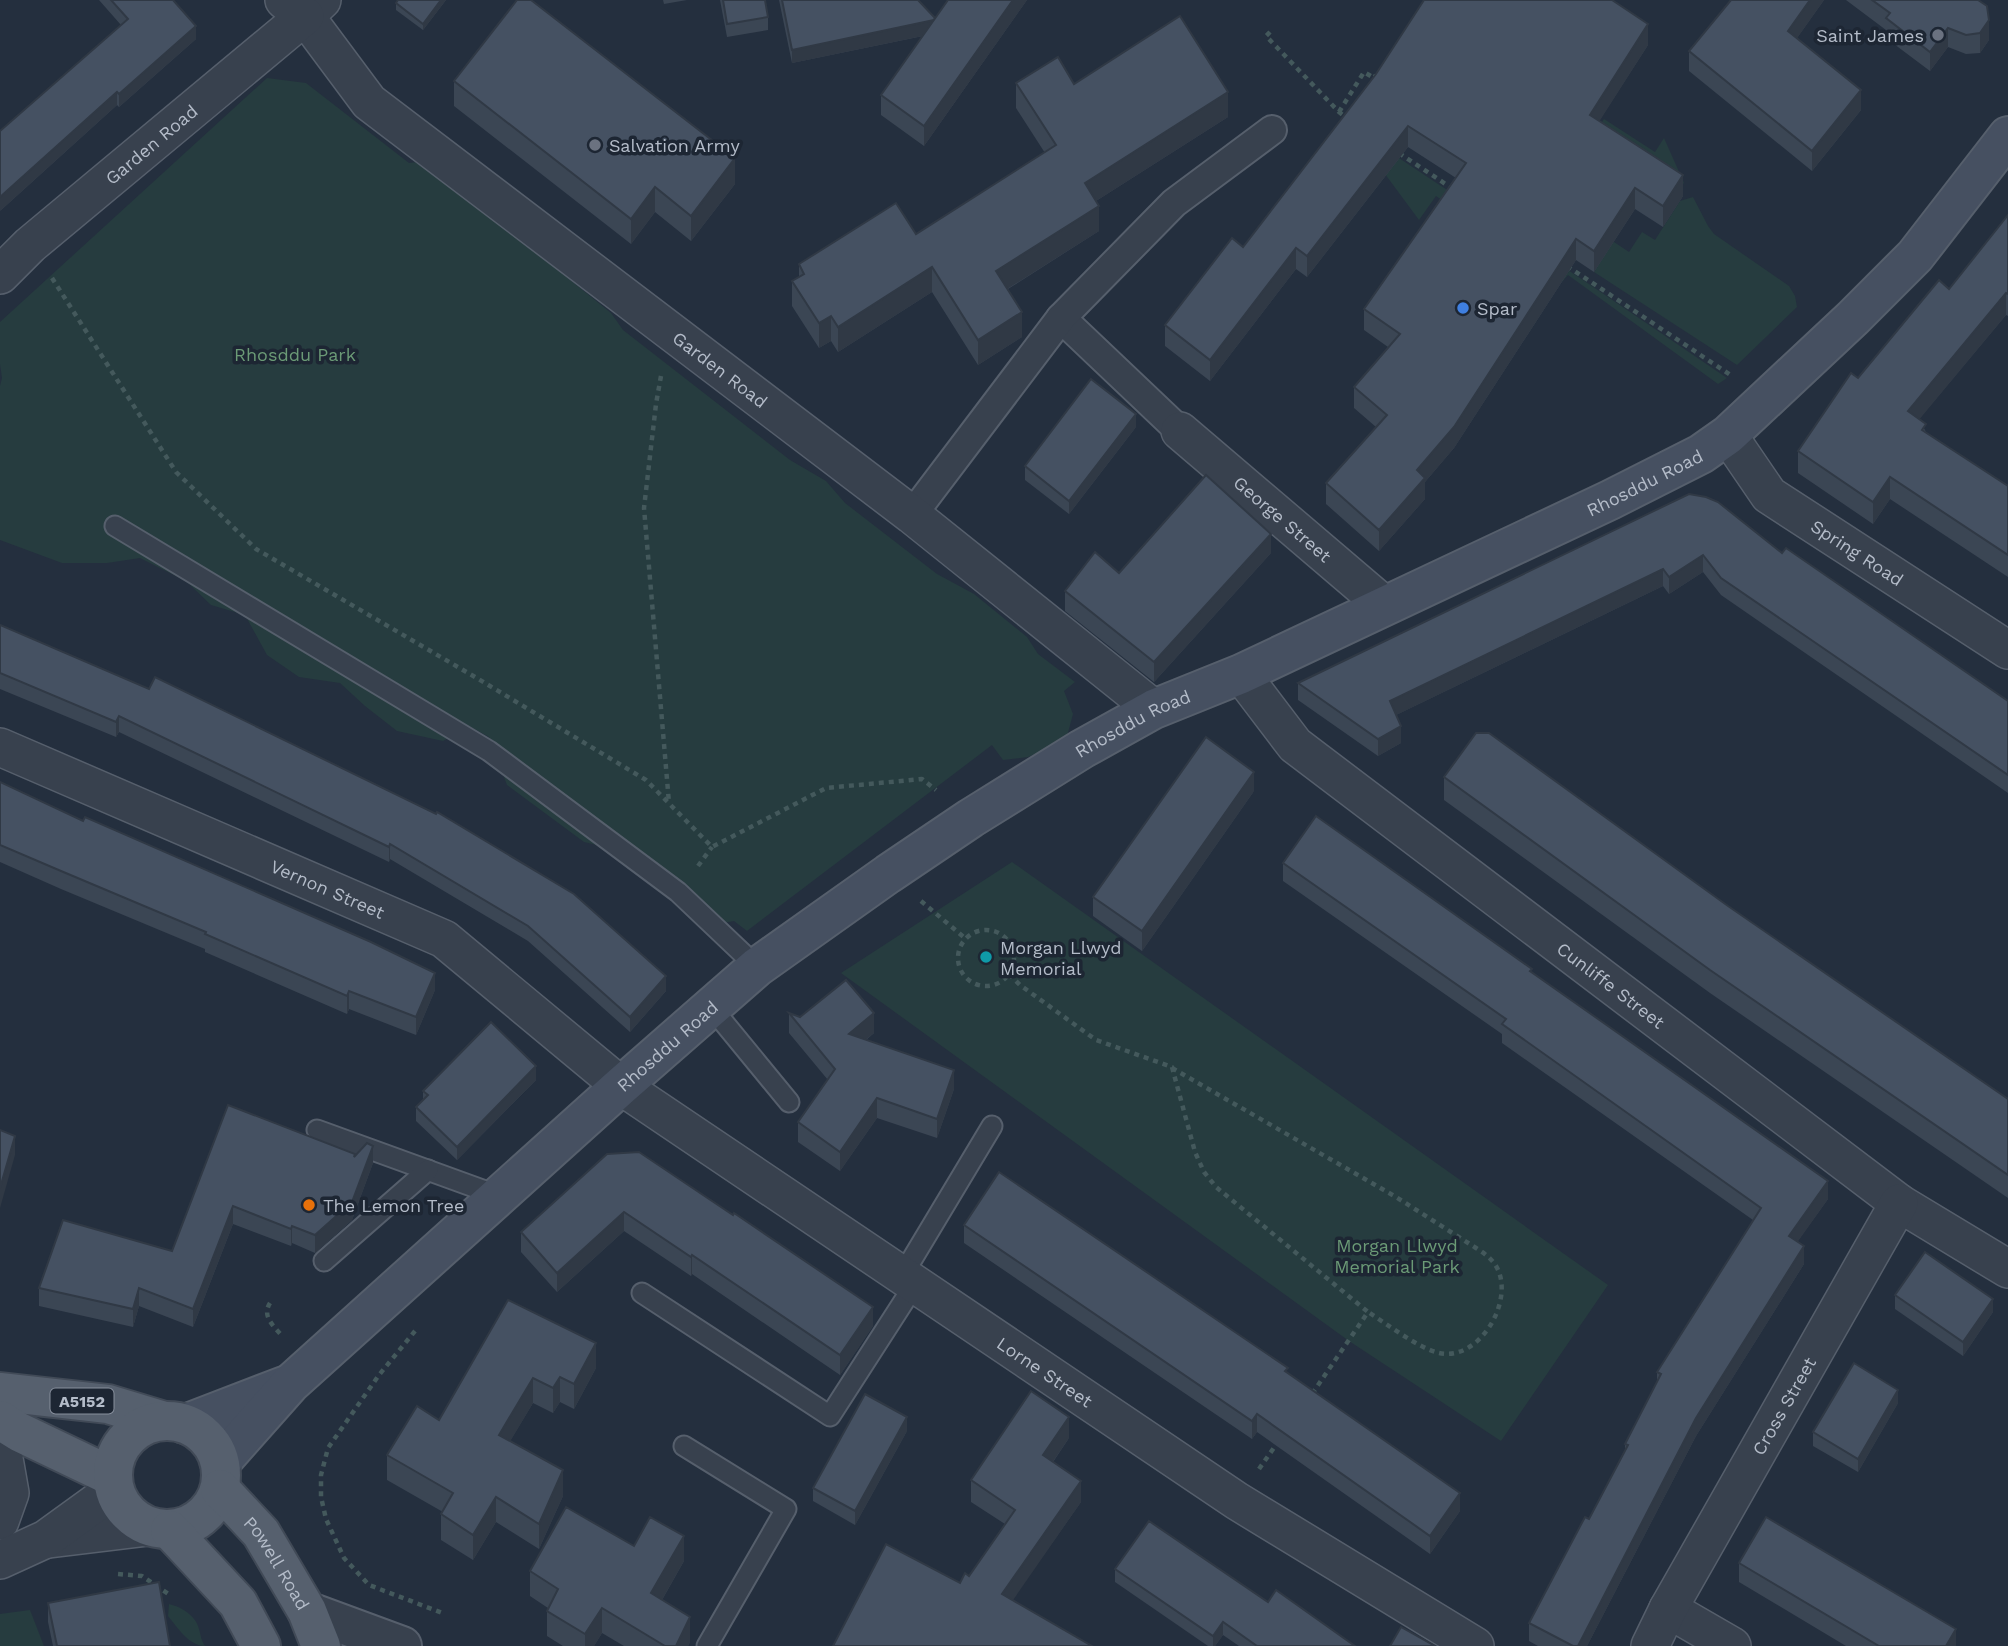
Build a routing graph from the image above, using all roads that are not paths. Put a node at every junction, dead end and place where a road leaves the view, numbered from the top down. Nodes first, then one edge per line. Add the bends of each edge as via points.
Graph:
1 (303, 5) edge
2 (1272, 130) dead end
3 (2008, 136) edge
4 (0, 275) edge
5 (1060, 318) junction
6 (1180, 431) joint
7 (1728, 435) junction
8 (912, 515) junction
9 (115, 526) dead end
10 (1384, 605) junction
11 (2008, 650) edge
12 (1241, 674) junction
13 (1154, 709) junction
14 (0, 747) edge
15 (757, 967) junction
16 (711, 1007) junction
17 (621, 1086) junction
18 (789, 1102) dead end
19 (992, 1126) dead end
20 (317, 1130) dead end
21 (428, 1170) junction
22 (499, 1196) junction
23 (1899, 1203) junction
24 (324, 1261) dead end
25 (2008, 1269) edge
26 (908, 1280) junction
27 (642, 1293) dead end
28 (290, 1384) junction
29 (0, 1392) edge
30 (0, 1420) edge
31 (173, 1422) junction
32 (684, 1446) dead end
33 (0, 1447) edge
34 (220, 1476) junction
35 (114, 1483) junction
36 (0, 1521) edge
37 (159, 1529) junction
38 (46, 1539) junction
39 (0, 1560) edge
40 (1668, 1609) junction
41 (307, 1611) junction
42 (261, 1646) edge
43 (321, 1646) edge
44 (402, 1646) edge
45 (707, 1646) edge
46 (1475, 1646) edge
47 (1650, 1646) edge
48 (1732, 1646) edge

1 - 4 street, Garden Road
1 - 8 street, Garden Road via 369,102
2 - 5 street via 1174,203
3 - 7 main road, Rhosddu Road via 1915,256
5 - 6 street
5 - 8 street
6 - 10 street, George Street
7 - 10 main road, Rhosddu Road via 1701,454 1610,500
7 - 11 street, Spring Road via 1769,495
8 - 13 street, Garden Road
9 - 15 lane via 489,751 678,892
10 - 12 main road, Rhosddu Road
12 - 13 main road, Rhosddu Road
12 - 23 street, Cunliffe Street via 1295,744
13 - 15 main road, Rhosddu Road via 971,818
14 - 17 street, Vernon Street via 444,939
15 - 16 main road, Rhosddu Road
16 - 17 main road, Rhosddu Road
16 - 18 lane
17 - 22 main road, Rhosddu Road
17 - 26 street, Lorne Street
19 - 26 lane
20 - 21 lane
21 - 22 lane
21 - 24 lane
22 - 28 main road, Rhosddu Road
23 - 25 street, Cunliffe Street
23 - 40 street, Cross Street
26 - 27 lane via 830,1416
26 - 46 street, Lorne Street via 1237,1501
28 - 31 main road, Rhosddu Road
28 - 34 main road, Rhosddu Road
29 - 31 main road, A5152 via 108,1404
30 - 35 main road
31 - 34 main road via 196,1429 210,1441
31 - 35 main road, Rhosddu Road via 147,1424 134,1432 121,1447
32 - 45 lane via 786,1509
33 - 36 street via 9,1493
34 - 37 main road, Rhosddu Road via 214,1505 202,1518 187,1526
34 - 41 main road, Powell Road via 261,1533
35 - 37 main road via 128,1513
35 - 38 street, Rhosddu Road
37 - 38 street, Rhosddu Road
37 - 42 main road via 238,1603
38 - 39 street, Rhosddu Road
40 - 47 street
40 - 48 street
41 - 43 main road, Powell Road
41 - 44 street

